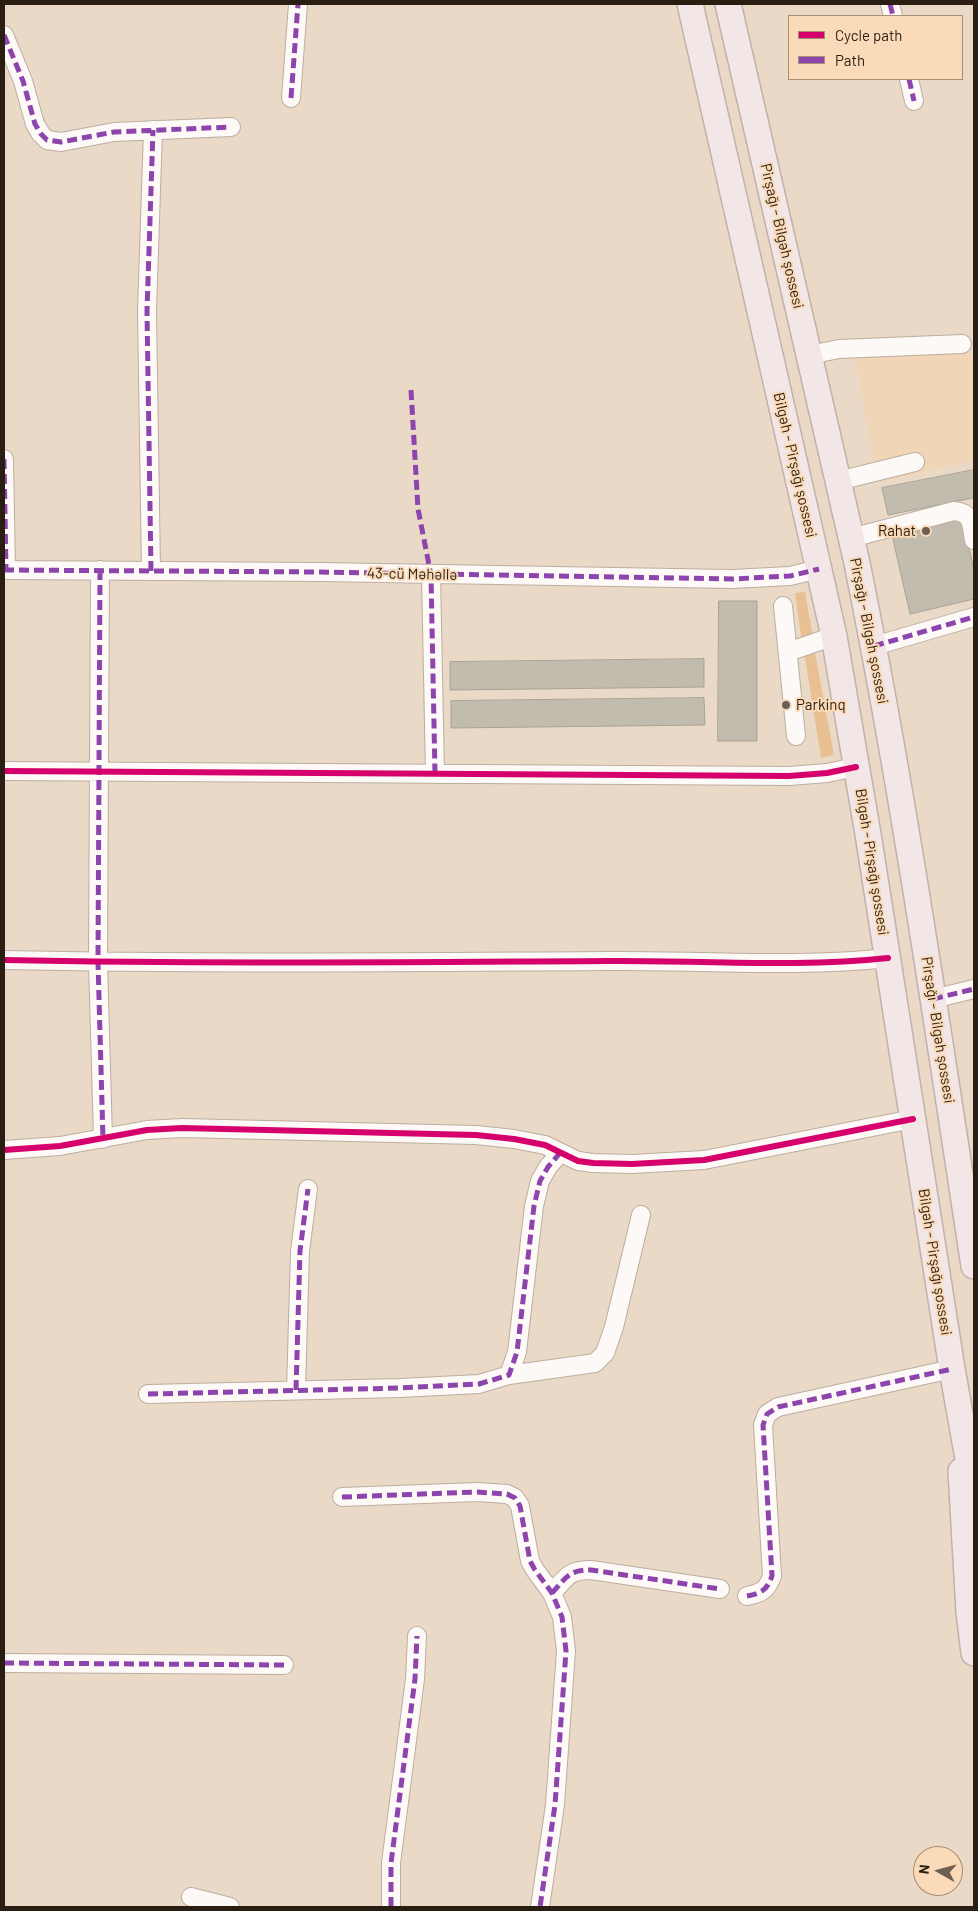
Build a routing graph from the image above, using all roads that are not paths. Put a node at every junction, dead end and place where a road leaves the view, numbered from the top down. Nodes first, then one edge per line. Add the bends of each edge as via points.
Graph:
1 (298, 4) edge
2 (690, 4) edge
3 (728, 4) edge
4 (4, 35) edge
5 (909, 80) edge
6 (291, 98) dead end
7 (914, 101) dead end
8 (231, 127) dead end
9 (153, 130) junction
10 (962, 344) dead end
11 (809, 355) junction
12 (4, 458) edge
13 (915, 462) dead end
14 (838, 481) junction
15 (851, 538) junction
16 (974, 540) edge
17 (5, 570) edge
18 (100, 570) junction
19 (819, 570) junction
20 (151, 571) junction
21 (431, 575) junction
22 (784, 606) dead end
23 (974, 617) edge
24 (834, 636) junction
25 (874, 646) junction
26 (788, 652) junction
27 (796, 736) dead end
28 (856, 767) junction
29 (4, 771) edge
30 (98, 772) junction
31 (436, 774) junction
32 (888, 958) junction
33 (4, 960) edge
34 (98, 962) junction
35 (974, 989) edge
36 (933, 998) junction
37 (913, 1119) junction
38 (103, 1139) junction
39 (4, 1150) edge
40 (560, 1153) junction
41 (308, 1189) dead end
42 (641, 1215) dead end
43 (974, 1266) edge
44 (952, 1369) junction
45 (509, 1375) junction
46 (296, 1390) junction
47 (148, 1394) dead end
48 (958, 1401) junction
49 (974, 1492) edge
50 (342, 1497) dead end
51 (720, 1589) dead end
52 (552, 1593) junction
53 (747, 1596) dead end
54 (417, 1636) dead end
55 (974, 1653) edge
56 (4, 1664) edge
57 (284, 1665) dead end
58 (191, 1897) dead end
59 (230, 1907) edge
60 (391, 1907) edge
61 (540, 1907) edge

1 - 6 street
2 - 19 highway, Bilgəh - Pirşağı şossesi
3 - 11 highway, Pirşağı - Bilgəh şossesi
4 - 9 street via 23,81 35,124 47,140 60,142 114,132
5 - 7 street
8 - 9 street
9 - 20 street via 147,311
10 - 11 street via 839,349
11 - 14 highway, Pirşağı - Bilgəh şossesi
12 - 17 street
13 - 14 street
14 - 15 highway, Pirşağı - Bilgəh şossesi
15 - 16 street via 954,511 969,517
15 - 25 highway, Pirşağı - Bilgəh şossesi
17 - 18 street, 43-cü Məhəllə
18 - 20 street, 43-cü Məhəllə
18 - 30 street
19 - 21 street, 43-cü Məhəllə via 766,578
19 - 24 highway, Bilgəh - Pirşağı şossesi
20 - 21 street, 43-cü Məhəllə
21 - 31 street
22 - 26 street
23 - 25 street
24 - 26 street
24 - 28 highway, Bilgəh - Pirşağı şossesi
25 - 36 highway, Pirşağı - Bilgəh şossesi
26 - 27 street
28 - 31 street via 789,776
28 - 32 highway, Bilgəh - Pirşağı şossesi
29 - 30 street
30 - 31 street
30 - 34 street
32 - 34 street via 818,963 626,960
32 - 37 highway, Bilgəh - Pirşağı şossesi
33 - 34 street
34 - 38 street
35 - 36 street
36 - 43 highway, Pirşağı - Bilgəh şossesi
37 - 40 street via 704,1160 593,1163
37 - 44 highway, Bilgəh - Pirşağı şossesi
38 - 39 street
38 - 40 street via 148,1130 182,1128 476,1135 545,1145
40 - 45 street via 540,1182 536,1198 517,1352
41 - 46 street via 300,1251
42 - 45 street via 605,1354 595,1362
44 - 48 highway, Bilgəh - Pirşağı şossesi
44 - 53 street via 778,1407 766,1414 772,1576 762,1593
45 - 46 street via 479,1384
46 - 47 street
48 - 49 highway, Bilgəh - Pirşağı şossesi
48 - 55 highway
50 - 52 street via 477,1492 507,1494 520,1506 530,1561
51 - 52 street via 575,1570
52 - 61 street via 562,1617 566,1651 555,1805
54 - 60 street via 415,1679 391,1863
56 - 57 street
58 - 59 street

